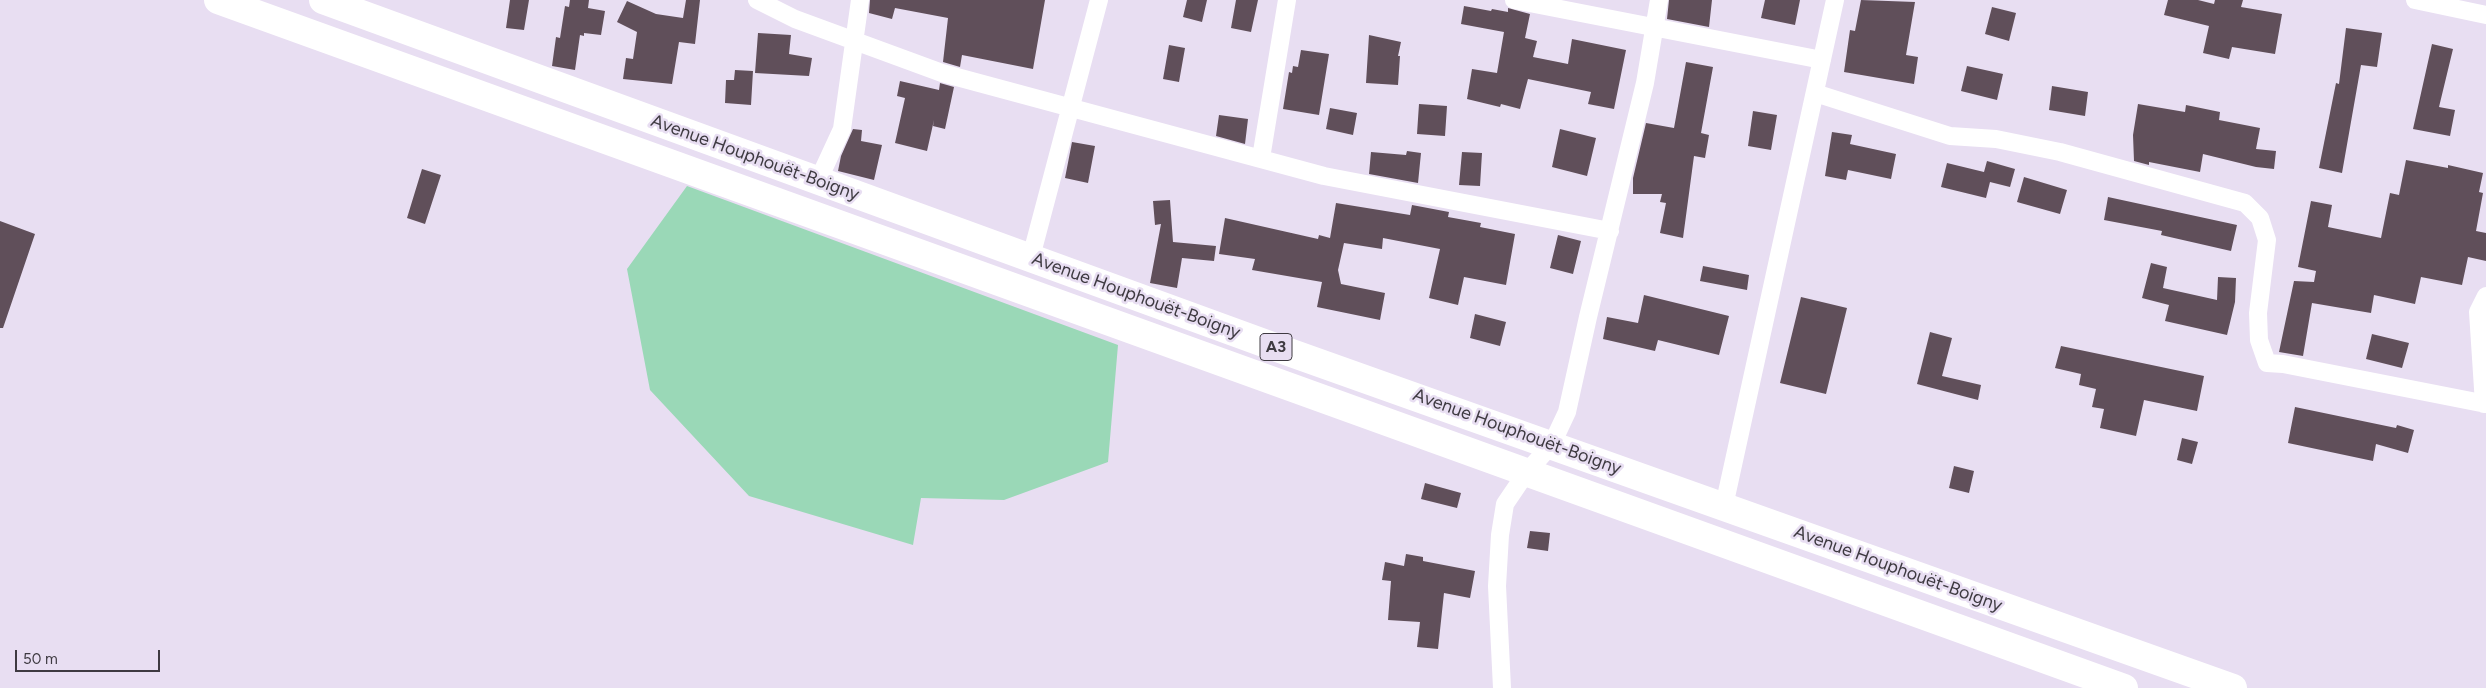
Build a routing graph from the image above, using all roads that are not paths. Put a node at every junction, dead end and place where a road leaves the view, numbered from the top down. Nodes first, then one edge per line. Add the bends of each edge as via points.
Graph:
1 (218, 0) edge
2 (323, 0) edge
3 (757, 0) edge
4 (860, 0) edge
5 (1099, 0) edge
6 (1287, 0) edge
7 (1514, 0) edge
8 (1658, 0) edge
9 (1835, 0) edge
10 (2416, 0) edge
11 (2486, 15) edge
12 (1653, 28) junction
13 (854, 38) junction
14 (1822, 60) junction
15 (1815, 93) junction
16 (1070, 106) junction
17 (1260, 158) junction
18 (818, 181) junction
19 (1610, 231) junction
20 (1031, 258) junction
21 (2486, 296) edge
22 (2485, 404) edge
23 (1552, 444) junction
24 (1526, 473) junction
25 (1724, 506) junction
26 (1502, 688) edge
27 (2124, 688) edge
28 (2233, 688) edge

1 - 24 highway, Avenue Houphouët-Boigny / A3
2 - 18 highway, Avenue Houphouët-Boigny / A3
3 - 13 street via 795,19
4 - 13 street
5 - 16 street
6 - 17 street
7 - 12 street
8 - 12 street
9 - 14 street
10 - 11 street
12 - 14 street
12 - 19 street via 1646,83
13 - 16 street via 942,73
13 - 18 street via 842,129
14 - 15 street
15 - 22 street via 1950,136 1996,139 2060,152 2245,204 2260,218 2267,240 2258,314 2260,340 2267,363
15 - 25 street
16 - 17 street
16 - 20 street
17 - 19 street via 1324,176
18 - 20 highway, Avenue Houphouët-Boigny / A3
19 - 23 street via 1567,412
20 - 23 highway, Avenue Houphouët-Boigny / A3
21 - 22 street via 2478,312
23 - 24 street
23 - 25 highway, Avenue Houphouët-Boigny / A3
24 - 26 street via 1505,504 1500,534 1497,586
24 - 27 highway, Avenue Houphouët-Boigny / A3
25 - 28 highway, Avenue Houphouët-Boigny / A3

